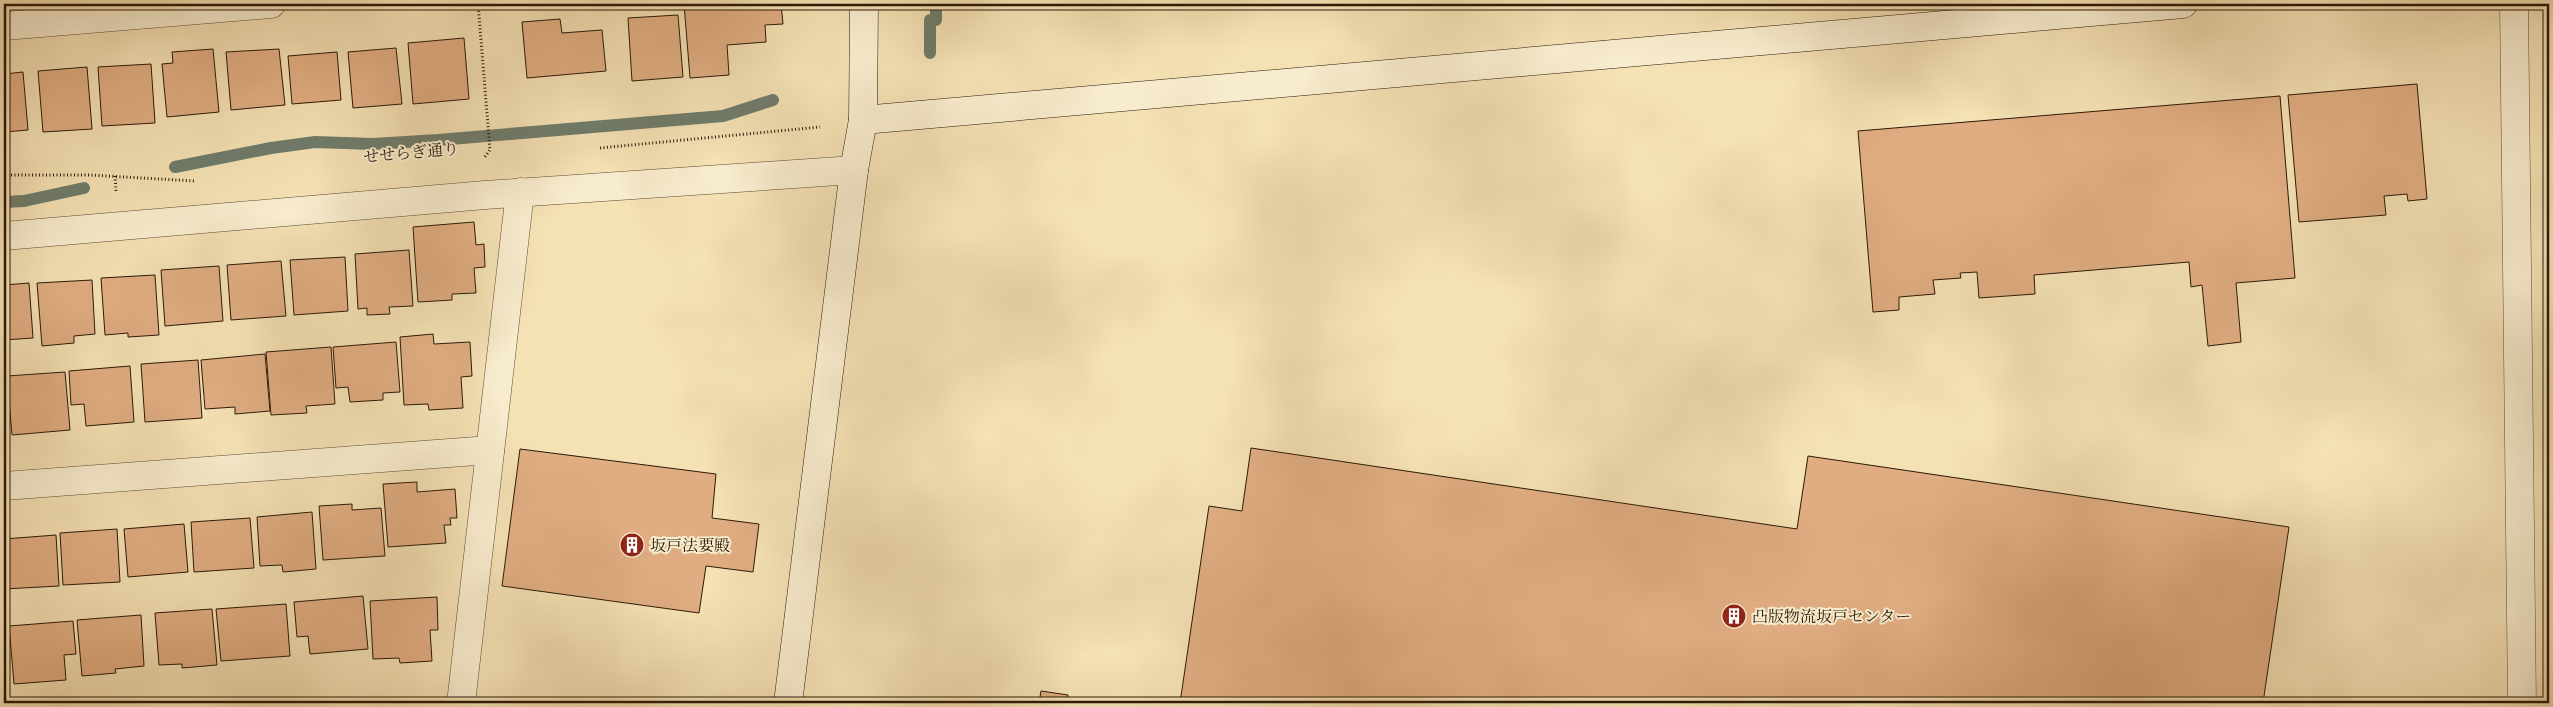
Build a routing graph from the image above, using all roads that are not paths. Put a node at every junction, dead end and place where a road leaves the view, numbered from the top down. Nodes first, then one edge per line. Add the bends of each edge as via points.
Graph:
1 (271, 4) edge
2 (864, 4) edge
3 (2183, 4) edge
4 (2514, 4) edge
5 (4, 26) edge
6 (863, 120) junction
7 (854, 170) junction
8 (520, 192) junction
9 (4, 236) edge
10 (490, 450) junction
11 (4, 486) edge
12 (460, 703) edge
13 (788, 703) edge
14 (2522, 703) edge

1 - 5 street
2 - 6 street
3 - 6 street
4 - 14 street
6 - 7 street
7 - 8 street
7 - 13 street
8 - 9 street
8 - 10 street
10 - 11 street
10 - 12 street

